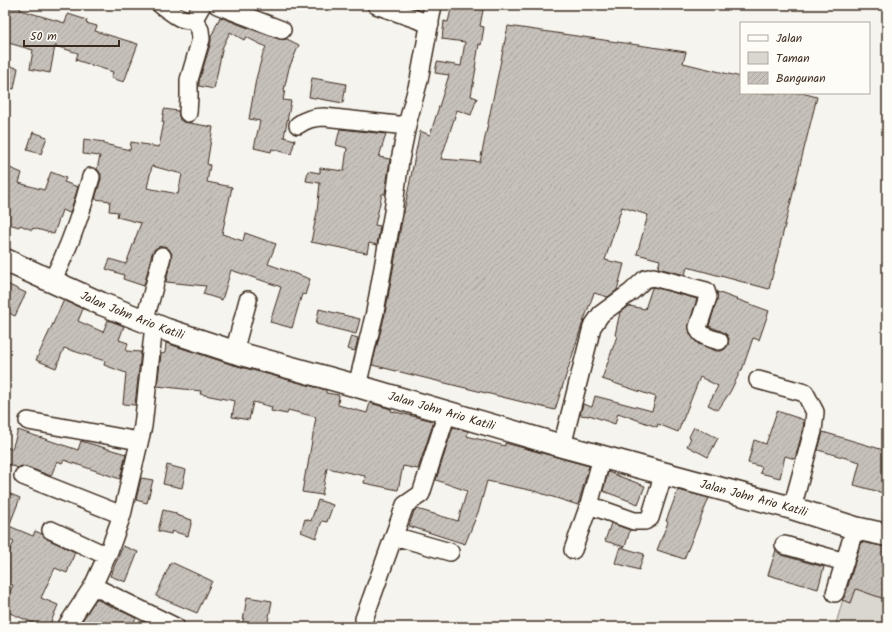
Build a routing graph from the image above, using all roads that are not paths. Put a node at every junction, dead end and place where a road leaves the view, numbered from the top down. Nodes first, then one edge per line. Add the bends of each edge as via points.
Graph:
1 (161, 5) edge
2 (216, 5) edge
3 (376, 5) edge
4 (433, 5) edge
5 (198, 12) edge
6 (430, 24) junction
7 (282, 30) dead end
8 (188, 112) dead end
9 (298, 125) dead end
10 (407, 126) junction
11 (91, 177) dead end
12 (162, 256) dead end
13 (5, 260) edge
14 (52, 282) junction
15 (248, 300) dead end
16 (149, 323) junction
17 (719, 341) dead end
18 (234, 352) junction
19 (758, 380) dead end
20 (357, 386) junction
21 (447, 413) junction
22 (28, 421) dead end
23 (140, 441) junction
24 (562, 446) junction
25 (602, 457) junction
26 (662, 473) junction
27 (23, 476) dead end
28 (589, 505) junction
29 (792, 508) junction
30 (122, 515) junction
31 (856, 528) junction
32 (51, 530) dead end
33 (394, 536) junction
34 (887, 536) edge
35 (784, 545) dead end
36 (573, 550) dead end
37 (450, 552) dead end
38 (107, 556) junction
39 (845, 562) junction
40 (93, 586) junction
41 (834, 593) dead end
42 (364, 619) dead end
43 (66, 627) edge
44 (176, 627) edge

1 - 5 street via 184,20
2 - 7 street
3 - 6 street
4 - 6 street
5 - 8 street via 201,39 189,80
6 - 10 street
9 - 10 street via 307,119 324,117
10 - 20 street via 375,312
11 - 14 street via 79,219
12 - 16 street via 151,298
13 - 14 main road, Jalan John Ario Katili
14 - 16 main road, Jalan John Ario Katili
15 - 18 street
16 - 18 main road, Jalan John Ario Katili
16 - 23 street
17 - 24 street via 699,332 698,327 708,297 706,291 653,277 645,278 632,292 601,314 592,327
18 - 20 main road, Jalan John Ario Katili
19 - 29 street via 805,394 815,412 813,431
20 - 21 main road, Jalan John Ario Katili
21 - 24 main road, Jalan John Ario Katili
21 - 33 street via 421,494 405,505
22 - 23 street
23 - 30 street
24 - 25 main road, Jalan John Ario Katili
25 - 26 main road, Jalan John Ario Katili
25 - 28 street
26 - 28 street via 650,518 645,521 634,521
26 - 29 main road, Jalan John Ario Katili
27 - 30 street
28 - 36 street
29 - 31 main road, Jalan John Ario Katili
30 - 38 street
31 - 34 main road, Jalan John Ario Katili
31 - 39 street
32 - 38 street
33 - 37 street
33 - 42 street
35 - 39 street
38 - 40 street
39 - 41 street
40 - 43 street
40 - 44 street

